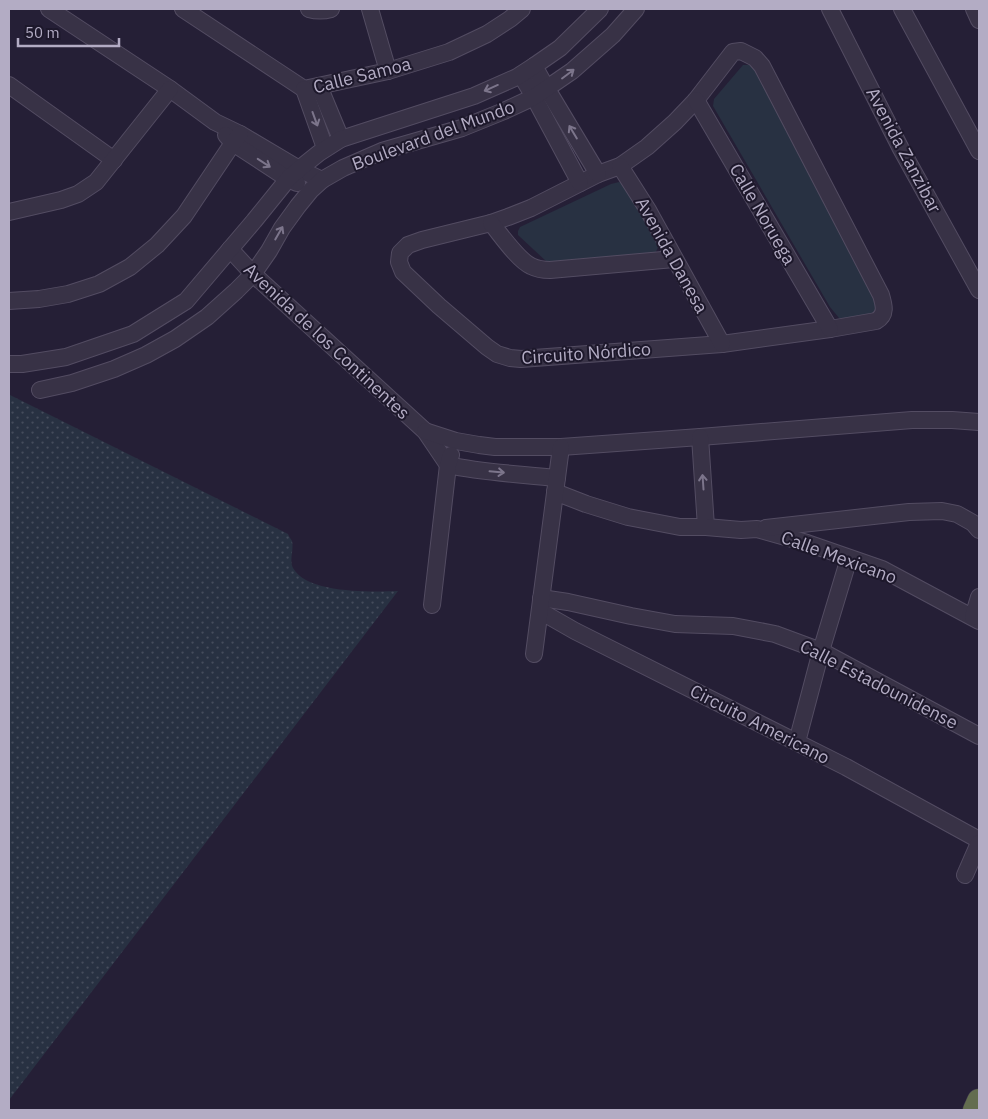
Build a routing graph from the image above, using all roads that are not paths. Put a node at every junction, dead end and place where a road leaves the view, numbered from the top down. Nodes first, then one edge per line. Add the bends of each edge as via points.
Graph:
1 (49, 9) edge
2 (183, 9) edge
3 (310, 9) edge
4 (331, 9) edge
5 (370, 9) edge
6 (522, 9) edge
7 (600, 9) edge
8 (636, 9) edge
9 (830, 9) edge
10 (902, 9) edge
11 (974, 9) edge
12 (979, 20) edge
13 (388, 71) junction
14 (528, 71) junction
15 (9, 85) edge
16 (170, 88) junction
17 (312, 88) junction
18 (540, 93) junction
19 (696, 100) junction
20 (237, 139) junction
21 (341, 140) junction
22 (325, 148) junction
23 (979, 151) edge
24 (114, 160) junction
25 (620, 166) junction
26 (293, 174) junction
27 (598, 174) junction
28 (580, 183) junction
29 (317, 185) junction
30 (9, 197) edge
31 (25, 209) junction
32 (9, 212) edge
33 (491, 223) junction
34 (230, 250) junction
35 (674, 259) junction
36 (253, 274) junction
37 (979, 290) edge
38 (9, 301) edge
39 (830, 329) junction
40 (722, 344) junction
41 (9, 364) edge
42 (40, 390) dead end
43 (979, 422) edge
44 (425, 431) junction
45 (700, 437) junction
46 (456, 441) junction
47 (561, 447) junction
48 (448, 465) junction
49 (556, 485) junction
50 (706, 528) junction
51 (757, 529) junction
52 (979, 530) edge
53 (849, 558) junction
54 (979, 597) edge
55 (541, 604) junction
56 (432, 605) dead end
57 (976, 619) edge
58 (821, 651) junction
59 (534, 654) dead end
60 (979, 736) edge
61 (797, 742) junction
62 (979, 842) edge
63 (965, 875) dead end
64 (979, 1101) edge
65 (975, 1110) edge

1 - 16 street
2 - 17 street, Calle Samoa
3 - 4 street
5 - 13 street
6 - 13 street, Calle Samoa via 487,34 450,52
7 - 14 street, Boulevard del Mundo via 560,48
18 -> 8 street, Boulevard del Mundo via 613,36
9 - 37 street, Avenida Zanzibar
10 - 23 street
11 - 12 street
13 - 17 street, Calle Samoa
14 - 18 street
14 -> 21 street, Boulevard del Mundo via 474,96
15 - 24 street
16 - 20 street
16 - 24 street
17 - 21 street
17 -> 22 street
27 -> 18 street
18 - 28 street
18 - 29 street, Boulevard del Mundo via 462,128 382,151 343,168
19 - 25 street, Circuito Nórdico via 648,147
19 - 39 street, Calle Noruega
19 - 39 street, Circuito Nórdico via 733,52 748,53 762,66 881,295 884,308 880,319
20 - 26 street
20 - 38 street via 184,216 157,245 130,267 99,284 68,294
21 - 22 street, Boulevard del Mundo
22 - 26 street, Boulevard del Mundo
24 - 31 street via 96,182 78,194
25 - 27 street, Circuito Nórdico
25 - 35 street, Avenida Danesa
26 - 29 street
26 - 34 street, Boulevard del Mundo
27 - 28 street, Circuito Nórdico
28 - 33 street, Circuito Nórdico via 531,208
36 -> 29 street, Boulevard del Mundo via 282,228
30 - 31 street
31 - 32 street
33 - 35 street via 522,260 540,269
33 - 40 street, Circuito Nórdico via 408,245 400,253 399,262 403,272 439,306 497,354 521,359
34 - 36 street, Avenida de los Continentes
34 - 41 street, Boulevard del Mundo via 186,301 133,334 66,357
35 - 40 street, Avenida Danesa
36 - 42 street, Boulevard del Mundo via 207,317 146,355 72,383
36 - 44 street, Avenida de los Continentes
39 - 40 street, Circuito Nórdico
43 - 45 street via 912,420
44 - 46 street, Avenida de los Continentes
44 - 48 street, Avenida de los Continentes
45 - 47 street
50 -> 45 street
46 - 47 street via 495,447
46 - 48 street
47 - 49 street
48 -> 49 street, Calle Mexicano
48 - 56 street
49 - 50 street, Calle Mexicano via 586,504 628,517 680,527
49 - 55 street
50 - 51 street, Calle Mexicano
51 - 52 street, Calle Mexicano via 942,511 957,514
51 - 53 street, Calle Mexicano
53 - 57 street, Calle Mexicano via 882,570
53 - 58 street
54 - 57 street, Calle Mexicano
55 - 58 street, Calle Estadounidense via 675,624 733,626 775,634
55 - 59 street
55 - 61 street, Circuito Americano via 575,631
58 - 60 street, Calle Estadounidense
58 - 61 street
61 - 62 street, Circuito Americano
62 - 63 street, Circuito Americano
64 - 65 highway

